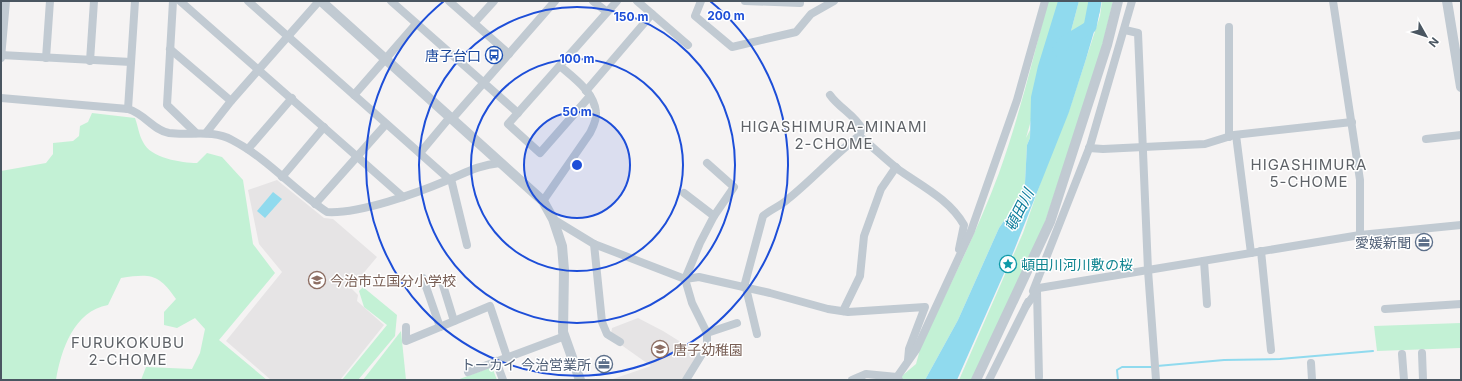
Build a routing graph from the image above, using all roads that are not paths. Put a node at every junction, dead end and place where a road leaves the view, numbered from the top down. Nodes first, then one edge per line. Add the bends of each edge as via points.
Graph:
1 (6, 1) edge
2 (50, 1) edge
3 (94, 1) edge
4 (135, 1) edge
5 (173, 1) edge
6 (180, 1) edge
7 (248, 1) edge
8 (320, 1) edge
9 (391, 1) edge
10 (449, 1) edge
11 (494, 1) edge
12 (555, 1) edge
13 (593, 1) edge
14 (617, 1) edge
15 (637, 1) edge
16 (701, 1) edge
17 (744, 1) edge
18 (800, 1) edge
19 (834, 1) edge
20 (1045, 1) edge
21 (1118, 1) edge
22 (1132, 1) edge
23 (1333, 1) edge
24 (1447, 1) edge
25 (606, 12) junction
26 (652, 14) junction
27 (474, 23) junction
28 (416, 24) junction
29 (1229, 27) dead end
30 (1125, 30) junction
31 (288, 38) junction
32 (688, 45) dead end
33 (170, 49) junction
34 (508, 54) junction
35 (1, 55) edge
36 (1, 58) edge
37 (46, 58) junction
38 (385, 58) junction
39 (90, 61) junction
40 (131, 62) junction
41 (560, 66) junction
42 (259, 69) junction
43 (484, 82) junction
44 (1461, 87) edge
45 (588, 94) junction
46 (354, 95) junction
47 (830, 95) dead end
48 (1, 98) edge
49 (292, 98) junction
50 (231, 102) junction
51 (128, 109) junction
52 (518, 113) junction
53 (451, 118) junction
54 (1352, 122) junction
55 (386, 124) junction
56 (324, 127) junction
57 (196, 133) junction
58 (206, 133) junction
59 (1461, 135) edge
60 (860, 136) junction
61 (1233, 136) junction
62 (1426, 139) dead end
63 (1143, 147) junction
64 (1089, 148) junction
65 (248, 149) junction
66 (420, 153) junction
67 (357, 156) junction
68 (500, 163) junction
69 (707, 163) dead end
70 (896, 167) junction
71 (282, 177) junction
72 (450, 179) junction
73 (684, 193) dead end
74 (403, 197) junction
75 (543, 201) junction
76 (315, 204) junction
77 (714, 216) junction
78 (553, 219) junction
79 (1461, 225) edge
80 (1360, 235) junction
81 (594, 244) junction
82 (467, 245) dead end
83 (1262, 251) junction
84 (1251, 253) junction
85 (1204, 261) junction
86 (957, 262) junction
87 (1148, 270) junction
88 (423, 278) dead end
89 (685, 279) junction
90 (442, 282) dead end
91 (745, 288) junction
92 (1037, 291) junction
93 (1207, 304) dead end
94 (1461, 304) edge
95 (1026, 306) junction
96 (1385, 308) dead end
97 (843, 311) junction
98 (454, 321) junction
99 (737, 323) dead end
100 (406, 327) dead end
101 (440, 328) junction
102 (707, 333) junction
103 (757, 334) dead end
104 (565, 336) junction
105 (620, 342) dead end
106 (1271, 350) dead end
107 (1422, 353) dead end
108 (1402, 354) dead end
109 (508, 357) junction
110 (908, 360) junction
111 (496, 361) junction
112 (1311, 363) dead end
113 (468, 372) dead end
114 (1039, 377) dead end
115 (898, 378) edge
116 (503, 380) edge
117 (580, 380) edge
118 (686, 380) edge
119 (852, 380) edge
120 (976, 380) edge
121 (990, 380) edge
122 (1156, 380) edge
123 (1312, 380) edge
124 (1404, 380) edge
125 (1423, 380) edge

1 - 35 street
2 - 37 street
3 - 39 street
4 - 40 street
5 - 33 street
6 - 42 street
7 - 31 street
8 - 31 street
8 - 38 street
9 - 28 street
10 - 27 street
11 - 27 street
12 - 34 street
13 - 25 street
14 - 25 street
15 - 26 street
16 - 19 street via 695,16 732,47 796,32 811,14
17 - 18 street
20 - 86 street via 1018,100
21 - 120 street via 1108,45 1050,222
22 - 30 street
23 - 54 street
24 - 44 street
25 - 41 street
26 - 32 street
26 - 45 street
27 - 34 street
28 - 38 street
28 - 43 street
29 - 61 street
30 - 63 street via 1138,33
30 - 64 street
31 - 42 street
31 - 46 street
33 - 50 street
33 - 57 street via 167,105
34 - 43 street
35 - 36 street
35 - 37 street
37 - 39 street
38 - 46 street
38 - 53 street
39 - 40 street
40 - 51 street
41 - 45 street
41 - 52 street
42 - 49 street
42 - 50 street
43 - 52 street
43 - 53 street
45 - 52 street via 540,153 508,124
45 - 75 street via 596,112 596,121
46 - 55 street
47 - 60 street via 836,104 859,121 862,129
48 - 51 street
49 - 56 street
49 - 65 street
50 - 58 street
51 - 57 street via 139,112 159,129 170,133
53 - 66 street
53 - 68 street
54 - 61 street
54 - 80 street via 1360,180
55 - 66 street
55 - 67 street
56 - 67 street
56 - 71 street
57 - 58 street
58 - 65 street via 231,139
59 - 62 street
60 - 70 street
60 - 91 street via 834,155 787,200 763,216
61 - 63 street via 1205,144
61 - 84 street
63 - 64 street
63 - 87 street
64 - 95 street via 1051,249
65 - 71 street
66 - 72 street via 425,160
67 - 74 street
67 - 76 street
68 - 72 street via 474,168
68 - 75 street
69 - 77 street via 734,188
70 - 86 street via 948,204 959,215 964,225
70 - 97 street via 882,189 864,236 860,276
71 - 76 street
72 - 74 street
72 - 82 street
73 - 77 street
74 - 76 street via 336,212 326,212
75 - 78 street
77 - 89 street
78 - 81 street
78 - 104 street via 562,246
79 - 80 street
80 - 83 street
81 - 89 street
81 - 105 street via 602,322 607,334
83 - 84 street
83 - 106 street
84 - 85 street
85 - 87 street
85 - 93 street
86 - 110 street via 916,350
87 - 92 street via 1040,288
87 - 122 street
88 - 101 street
89 - 91 street via 699,277
89 - 102 street via 692,303
90 - 98 street
91 - 97 street
91 - 103 street
92 - 95 street
92 - 114 street
94 - 96 street
95 - 121 street
97 - 110 street via 925,307 909,349
98 - 101 street
98 - 109 street via 490,306
99 - 102 street
100 - 101 street via 406,341
102 - 118 street via 707,346
104 - 109 street
104 - 117 street
107 - 125 street
108 - 124 street
109 - 111 street
110 - 115 street
111 - 113 street
111 - 116 street
112 - 123 street
115 - 119 street via 866,374

